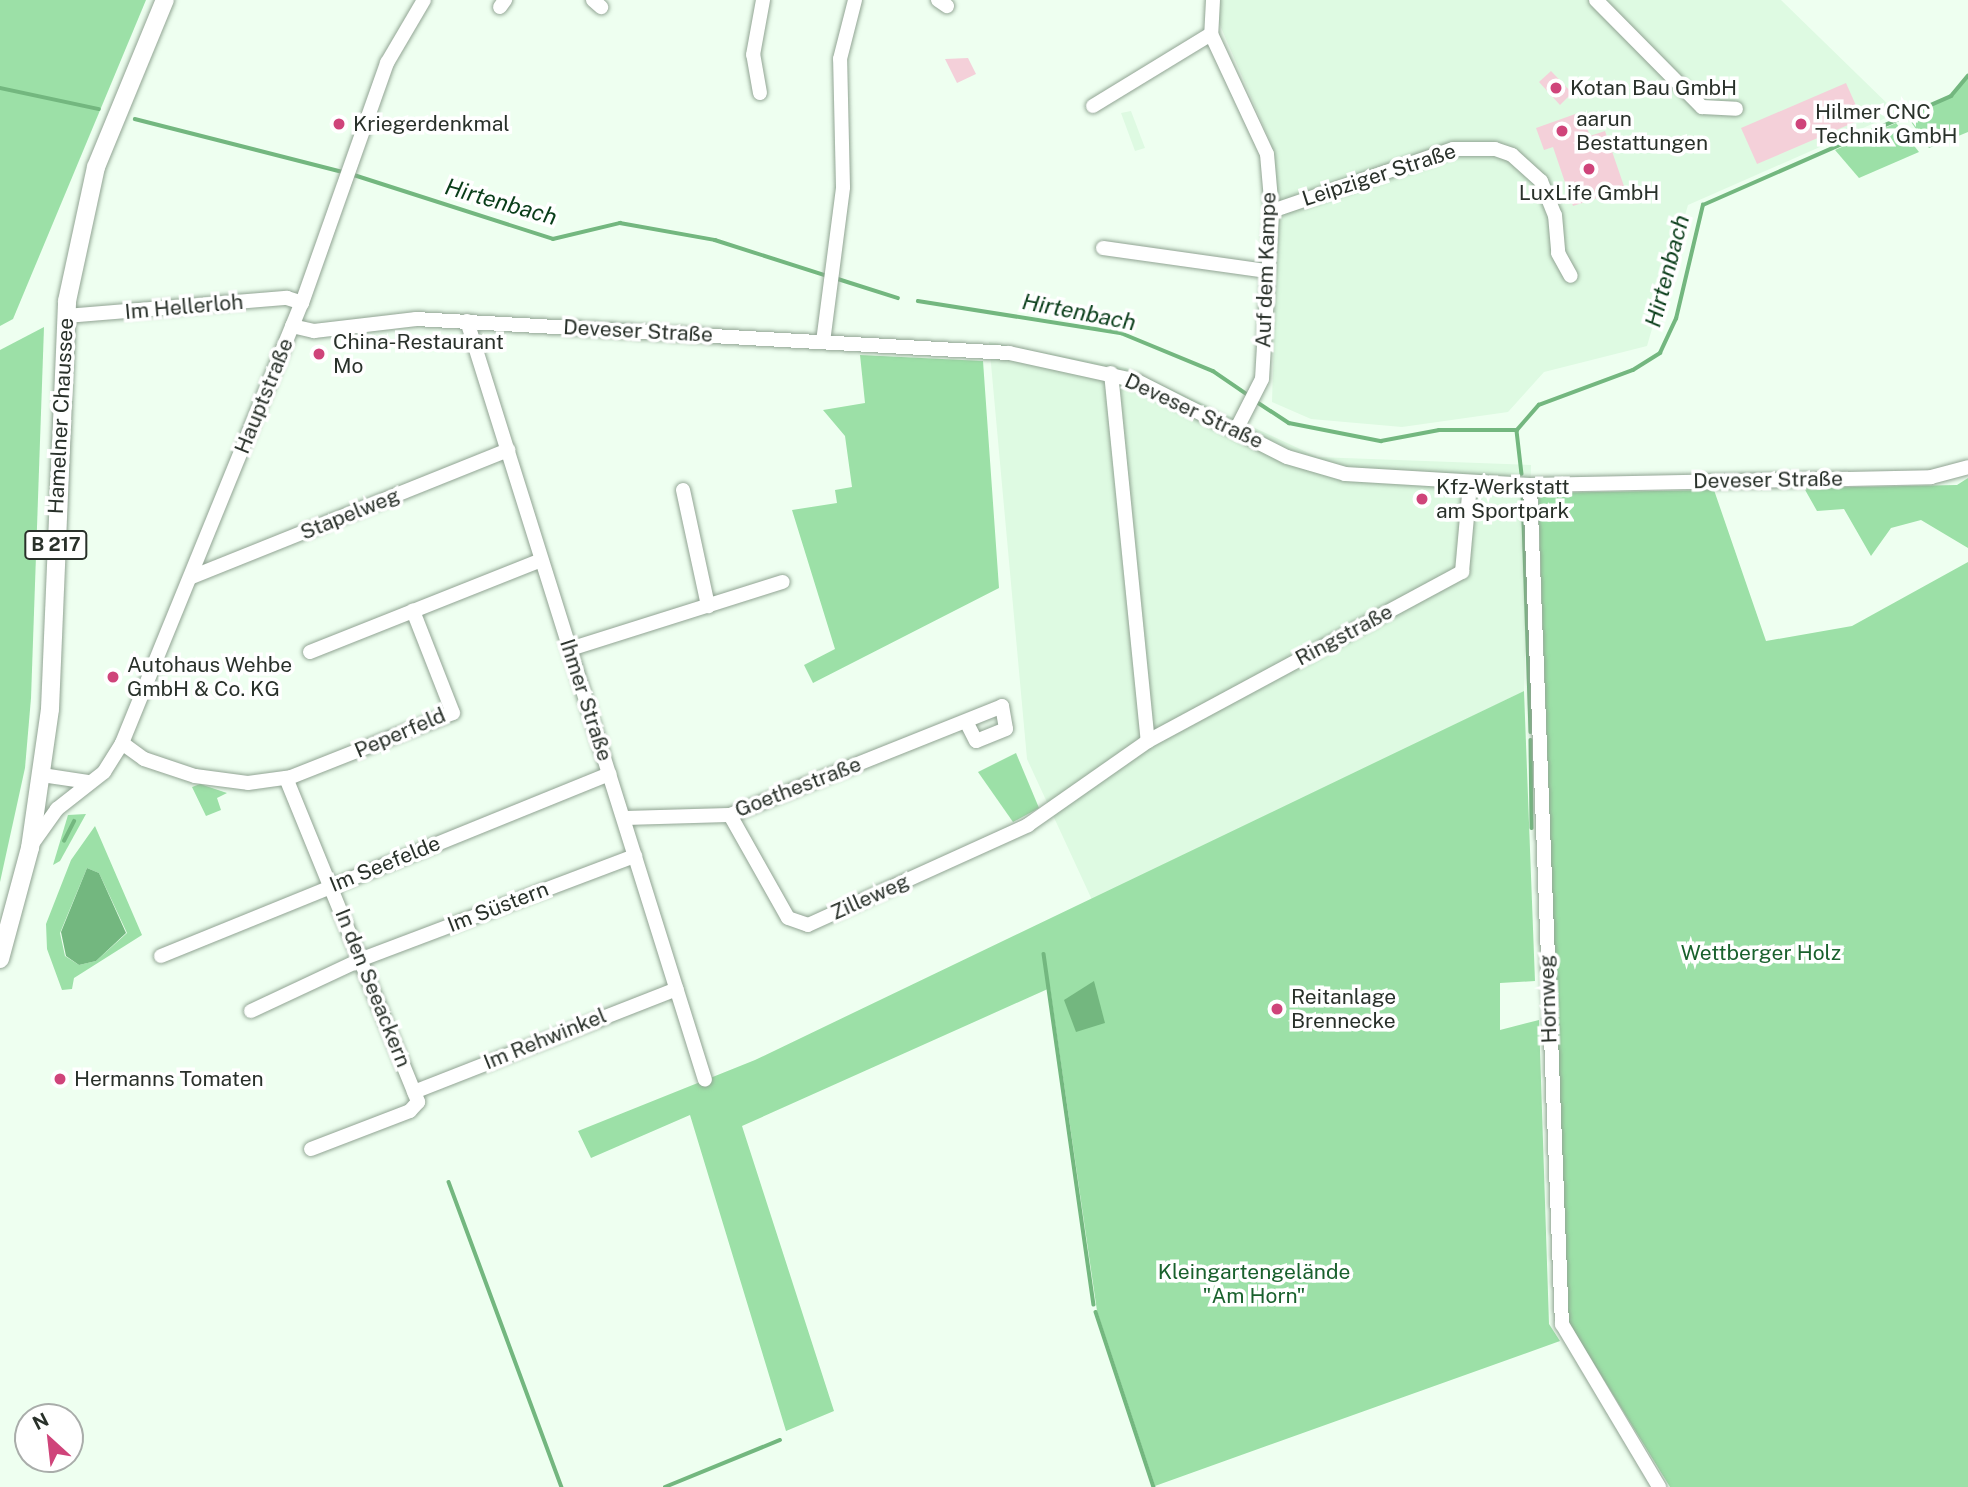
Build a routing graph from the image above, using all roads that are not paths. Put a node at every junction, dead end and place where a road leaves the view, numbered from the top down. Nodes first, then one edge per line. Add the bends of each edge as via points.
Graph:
1 (165, 0) edge
2 (424, 0) edge
3 (763, 0) edge
4 (855, 0) edge
5 (1213, 0) edge
6 (1596, 0) edge
7 (1211, 34) junction
8 (760, 93) dead end
9 (1093, 106) dead end
10 (1736, 109) dead end
11 (1272, 211) junction
12 (1103, 248) dead end
13 (1267, 271) junction
14 (1571, 276) dead end
15 (302, 303) junction
16 (66, 316) junction
17 (467, 321) junction
18 (292, 326) junction
19 (823, 342) junction
20 (1111, 373) junction
21 (1237, 428) junction
22 (508, 450) junction
23 (1968, 467) edge
24 (1470, 484) junction
25 (1530, 485) junction
26 (683, 490) dead end
27 (541, 560) junction
28 (192, 577) junction
29 (783, 582) dead end
30 (708, 606) junction
31 (413, 611) junction
32 (570, 649) junction
33 (310, 652) dead end
34 (966, 721) dead end
35 (1148, 741) junction
36 (122, 743) junction
37 (610, 774) junction
38 (42, 775) junction
39 (286, 778) junction
40 (89, 782) junction
41 (1058, 805) joint
42 (730, 815) junction
43 (624, 818) junction
44 (30, 848) junction
45 (635, 856) junction
46 (331, 885) junction
47 (161, 956) dead end
48 (0, 960) edge
49 (362, 960) junction
50 (677, 989) junction
51 (251, 1011) dead end
52 (705, 1080) dead end
53 (414, 1092) junction
54 (311, 1149) dead end
55 (1659, 1487) edge

1 - 16 main road, Hamelner Chaussee / B 217 via 96,167
2 - 15 street, Hauptstraße via 387,63
3 - 8 street via 753,55
4 - 19 street via 840,59 844,163
5 - 7 street, Auf dem Kampe
6 - 10 street via 1702,107
7 - 9 street
7 - 11 street, Auf dem Kampe via 1267,153
11 - 13 street, Auf dem Kampe
11 - 14 street, Leipziger Straße via 1453,149 1495,149 1541,181 1555,215 1558,253
12 - 13 street
13 - 21 street, Auf dem Kampe via 1257,394
15 - 16 street, Im Hellerloh via 287,298
15 - 18 street, Hauptstraße
16 - 38 main road, Hamelner Chaussee / B 217
17 - 18 street, Deveser Straße via 416,318 314,331
17 - 19 street, Deveser Straße
17 - 22 street, Ihmer Straße
18 - 28 street, Hauptstraße
19 - 20 street, Deveser Straße via 1001,352
20 - 21 street, Deveser Straße
20 - 35 street
21 - 24 street, Deveser Straße via 1287,457 1345,474
22 - 27 street, Ihmer Straße
22 - 28 street, Stapelweg
23 - 25 street, Deveser Straße via 1931,477
24 - 25 street, Deveser Straße
24 - 35 street, Ringstraße via 1462,572
25 - 55 street, Hornweg via 1562,1324
26 - 30 street
27 - 31 street
27 - 32 street, Ihmer Straße
28 - 36 street, Hauptstraße
29 - 30 street
30 - 32 street
31 - 33 street
31 - 39 street, Peperfeld via 453,713
32 - 37 street, Ihmer Straße
34 - 42 street, Goethestraße
35 - 41 street, Ringstraße
36 - 39 street, Peperfeld via 145,759 195,776 248,783
36 - 40 street, Hauptstraße
37 - 43 street, Ihmer Straße
37 - 46 street, Im Seefelde
38 - 40 street
38 - 44 main road, Hamelner Chaussee / B 217
39 - 46 street
40 - 44 street, Hauptstraße via 57,809
41 - 42 street, Zilleweg via 1028,825 802,926 788,918
42 - 43 street, Goethestraße
43 - 45 street, Ihmer Straße
44 - 48 main road, B 217
45 - 49 street, Im Süstern
45 - 50 street, Ihmer Straße
46 - 47 street, Im Seefelde
46 - 49 street, In den Seeackern
49 - 51 street, Im Süstern
49 - 53 street, In den Seeackern
50 - 52 street, Ihmer Straße
50 - 53 street, Im Rehwinkel
53 - 54 street via 418,1102 410,1111

